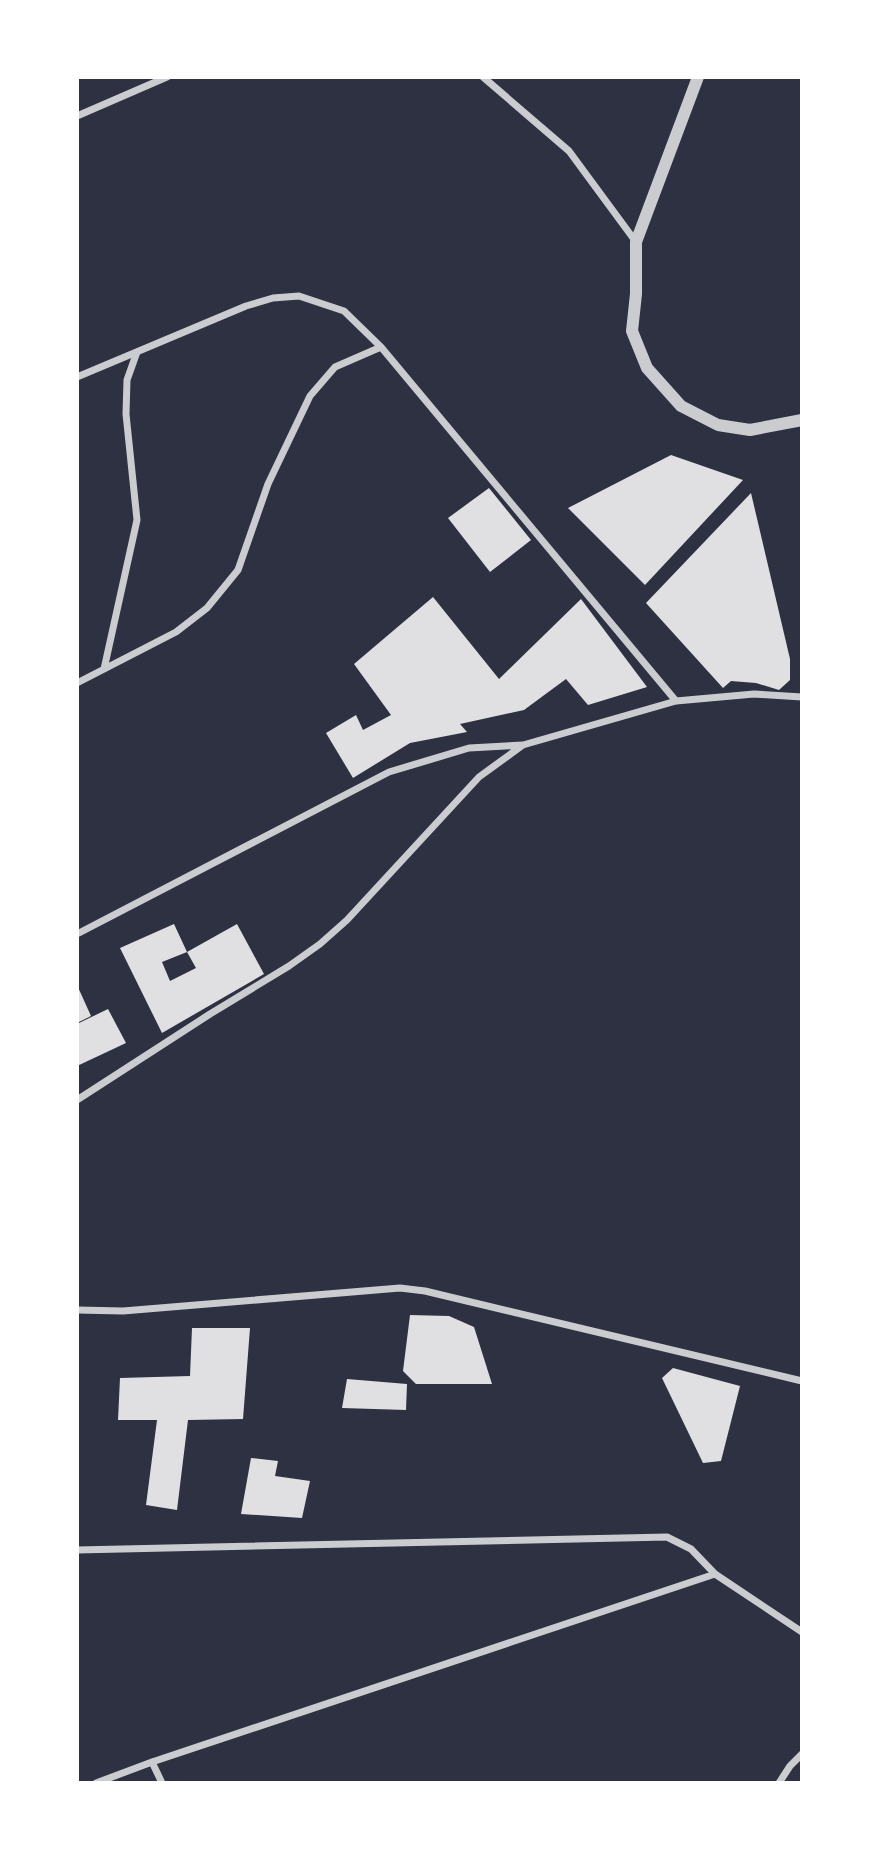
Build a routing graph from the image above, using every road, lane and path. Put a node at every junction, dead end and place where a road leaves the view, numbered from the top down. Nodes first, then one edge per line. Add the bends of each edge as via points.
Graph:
1 (167, 77) edge
2 (483, 77) edge
3 (698, 77) edge
4 (77, 116) edge
5 (636, 242) junction
6 (381, 347) junction
7 (137, 352) junction
8 (77, 377) edge
9 (802, 421) edge
10 (104, 669) junction
11 (77, 683) edge
12 (802, 697) edge
13 (676, 701) junction
14 (523, 745) junction
15 (77, 934) edge
16 (77, 1100) edge
17 (77, 1310) edge
18 (802, 1381) edge
19 (77, 1550) edge
20 (715, 1574) junction
21 (802, 1632) edge
22 (802, 1754) edge
23 (152, 1762) junction
24 (96, 1783) edge
25 (162, 1783) edge
26 (779, 1783) edge

1 - 4 street
2 - 5 street via 569,151
3 - 5 street
5 - 9 street via 632,331 647,368 681,406 718,425 750,430
6 - 7 street via 344,311 299,296 246,306
6 - 10 street via 335,367 310,396 268,484 238,570 206,608 176,632
6 - 13 street
7 - 8 street
7 - 10 street via 127,380 126,414 137,520
10 - 11 street
12 - 13 street via 754,694
13 - 14 street
14 - 15 street via 468,748 389,772
14 - 16 street via 479,777 320,944
17 - 18 street via 123,1311 400,1287
19 - 20 street via 667,1536 691,1549
20 - 21 street
20 - 23 street
22 - 26 street
23 - 24 street
23 - 25 street

